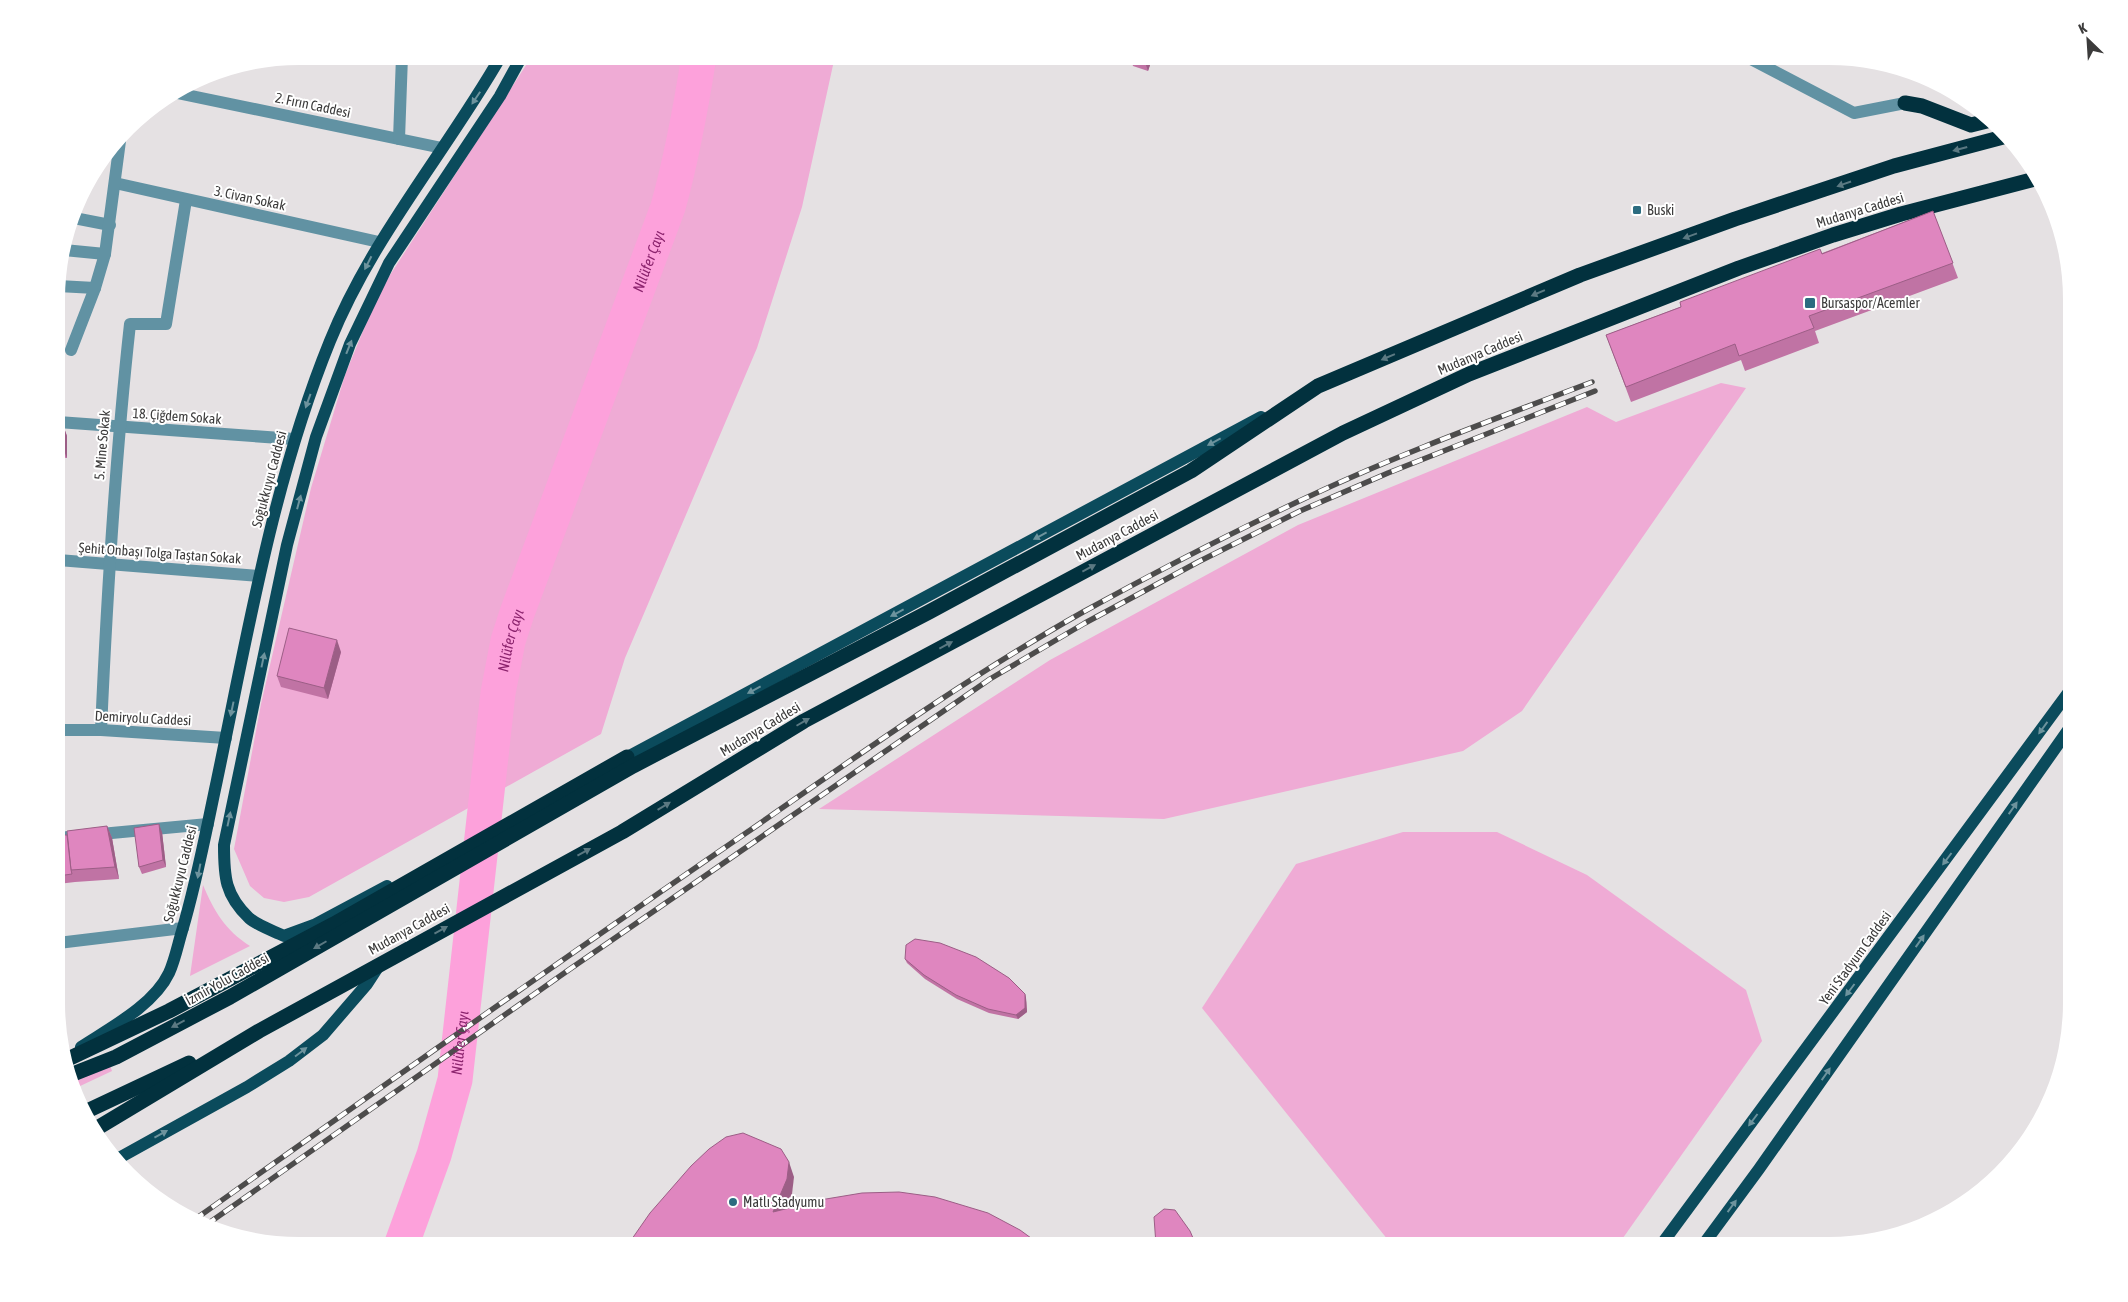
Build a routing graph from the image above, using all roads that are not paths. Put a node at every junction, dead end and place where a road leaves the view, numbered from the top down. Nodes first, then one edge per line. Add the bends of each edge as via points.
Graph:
1 (402, 65) edge
2 (495, 65) edge
3 (517, 65) edge
4 (1762, 65) edge
5 (185, 95) edge
6 (1905, 103) joint
7 (1982, 122) edge
8 (1998, 138) edge
9 (399, 139) junction
10 (442, 148) junction
11 (119, 150) edge
12 (2031, 180) edge
13 (115, 183) junction
14 (186, 200) junction
15 (79, 219) edge
16 (110, 224) junction
17 (379, 242) junction
18 (71, 251) edge
19 (105, 254) junction
20 (66, 286) edge
21 (95, 288) junction
22 (71, 350) dead end
23 (65, 423) edge
24 (118, 427) junction
25 (294, 439) junction
26 (65, 560) edge
27 (108, 563) junction
28 (259, 576) junction
29 (2063, 700) edge
30 (65, 730) edge
31 (101, 730) junction
32 (2063, 737) edge
33 (226, 738) junction
34 (630, 762) junction
35 (208, 824) junction
36 (65, 837) edge
37 (390, 898) junction
38 (183, 928) junction
39 (65, 942) edge
40 (381, 963) junction
41 (259, 1031) junction
42 (71, 1054) edge
43 (71, 1055) edge
44 (76, 1073) edge
45 (91, 1109) edge
46 (100, 1126) edge
47 (122, 1156) edge
48 (1667, 1237) edge
49 (1709, 1237) edge

1 - 9 street
2 -> 10 main road, Soğukkuyu Caddesi
34 -> 3 main road via 314,925 284,936 250,919 234,902 226,885 224,845 287,545 316,437 350,344 389,263 500,96
4 - 6 street via 1854,113
5 - 9 street, 2. Fırın Caddesi
6 - 7 highway via 1922,106 1971,125
8 -> 34 highway, Mudanya Caddesi via 1894,166 1580,275 1318,386 1191,471 929,612
9 - 10 street, 2. Fırın Caddesi
10 - 17 main road, Soğukkuyu Caddesi
11 - 13 street
40 -> 12 highway, Mudanya Caddesi via 622,832 813,716 1337,436 1469,374 1713,279 1833,235
13 - 14 street, 3. Civan Sokak
13 - 16 street
14 - 17 street, 3. Civan Sokak
14 - 24 street, 5. Mine Sokak via 166,324 130,324
15 - 16 street
16 - 19 street
17 -> 25 main road, Soğukkuyu Caddesi via 331,339
18 - 19 street
19 - 21 street
20 - 21 street
21 - 22 street
23 - 24 street, 18. Çiğdem Sokak
24 - 25 street, 18. Çiğdem Sokak
24 - 27 street, 5. Mine Sokak
25 - 28 main road, Soğukkuyu Caddesi
26 - 27 street, Şehit Onbaşı Tolga Taştan Sokak
27 - 28 street, Şehit Onbaşı Tolga Taştan Sokak
27 - 31 street, 5. Mine Sokak
28 -> 33 main road, Soğukkuyu Caddesi
29 -> 48 main road, Yeni Stadyum Caddesi
30 - 31 street, Demiryolu Caddesi
31 - 33 street, Demiryolu Caddesi
49 -> 32 main road
33 - 35 main road, Soğukkuyu Caddesi
34 - 37 highway, Mudanya Caddesi
35 - 36 street
35 -> 38 main road, Soğukkuyu Caddesi via 195,891
37 - 43 highway via 169,1011
37 -> 44 highway, İzmir Yolu Caddesi via 230,997 116,1057
38 - 39 street
38 - 42 main road, Soğukkuyu Caddesi via 170,972 158,990 114,1026
40 - 41 highway, Mudanya Caddesi
47 -> 40 main road via 289,1061 323,1035
41 - 45 highway
41 - 46 highway

